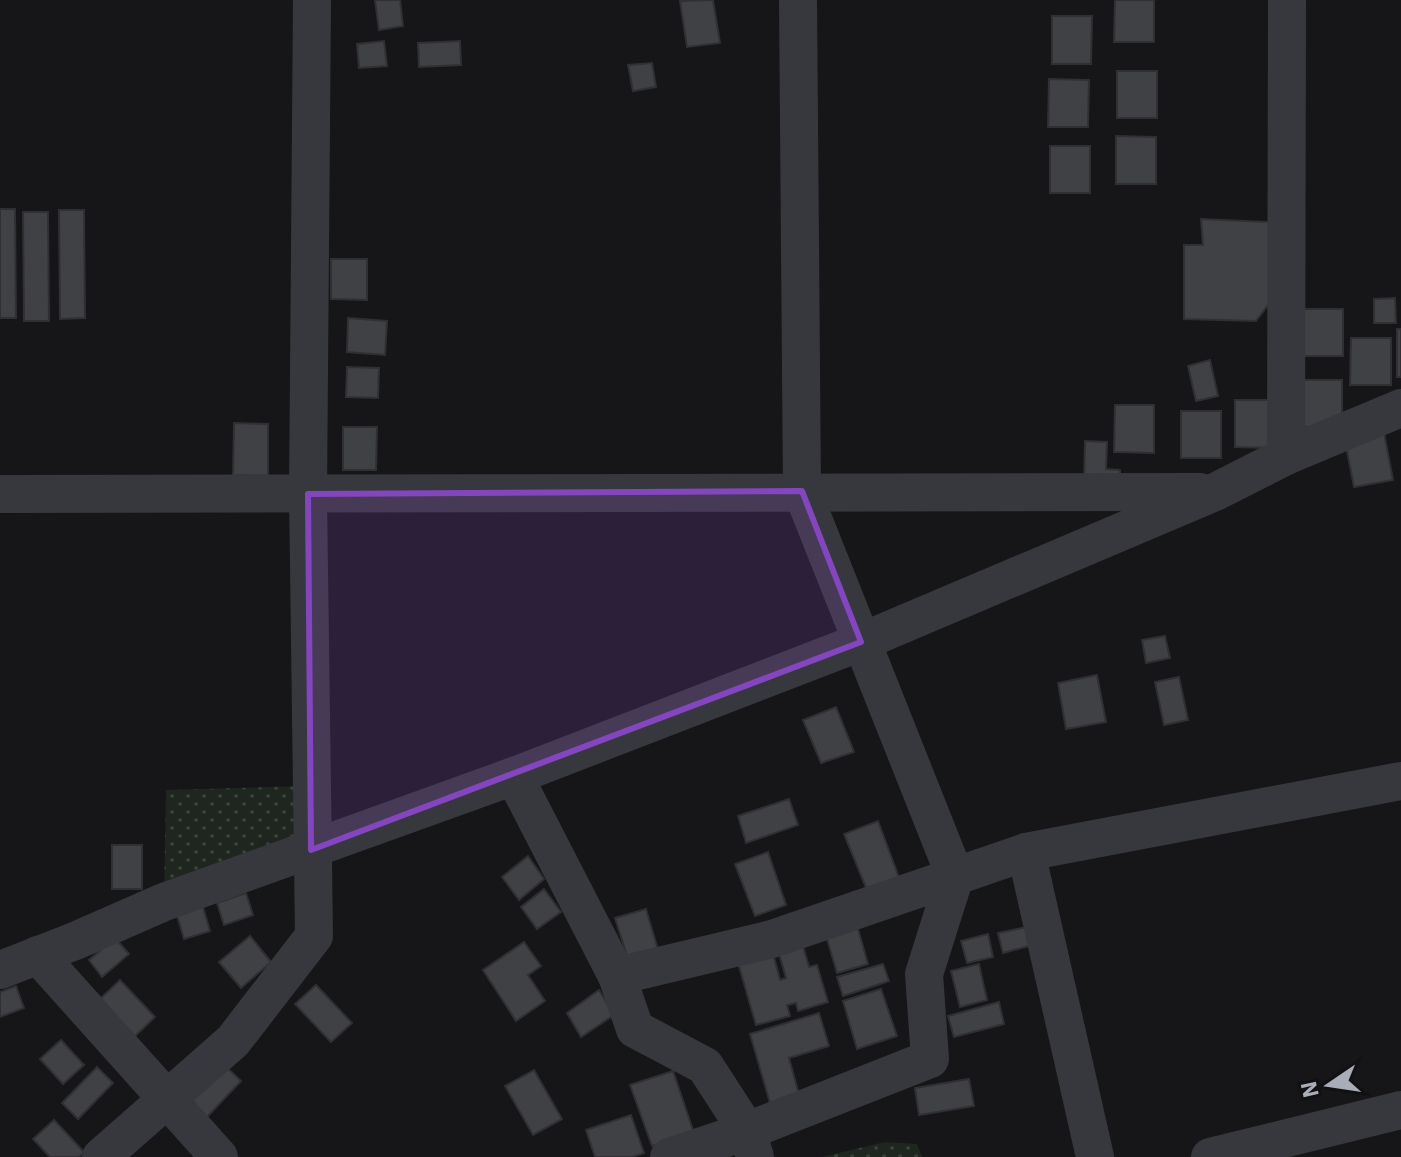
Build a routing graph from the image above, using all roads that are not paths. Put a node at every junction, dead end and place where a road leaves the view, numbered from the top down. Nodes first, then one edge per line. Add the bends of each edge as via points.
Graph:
1 (312, 0) edge
2 (798, 0) edge
3 (1287, 0) edge
4 (1401, 408) edge
5 (1286, 456) junction
6 (802, 491) junction
7 (1215, 492) junction
8 (0, 494) edge
9 (308, 494) junction
10 (861, 642) junction
11 (514, 776) junction
12 (1401, 781) edge
13 (311, 850) junction
14 (1026, 852) junction
15 (955, 876) junction
16 (38, 955) junction
17 (0, 970) edge
18 (617, 976) junction
19 (167, 1098) junction
20 (1401, 1110) edge
21 (751, 1144) edge
22 (101, 1157) edge
23 (219, 1157) edge
24 (669, 1157) edge
25 (1095, 1157) edge
26 (1210, 1157) edge

1 - 9 street
2 - 6 street
3 - 5 street
4 - 5 street
5 - 7 street
6 - 7 street
6 - 9 street
6 - 10 street
7 - 10 street
8 - 9 street
9 - 13 street
10 - 11 street
10 - 15 street
11 - 13 street
11 - 18 street
12 - 14 street
13 - 16 street via 164,902
13 - 19 street via 314,936 233,1041
14 - 15 street
14 - 25 street
15 - 18 street via 772,939
15 - 21 street via 924,974 930,1059
16 - 17 street
16 - 19 street
18 - 21 street via 635,1029 705,1066
19 - 22 street
19 - 23 street
20 - 26 street
21 - 24 street

